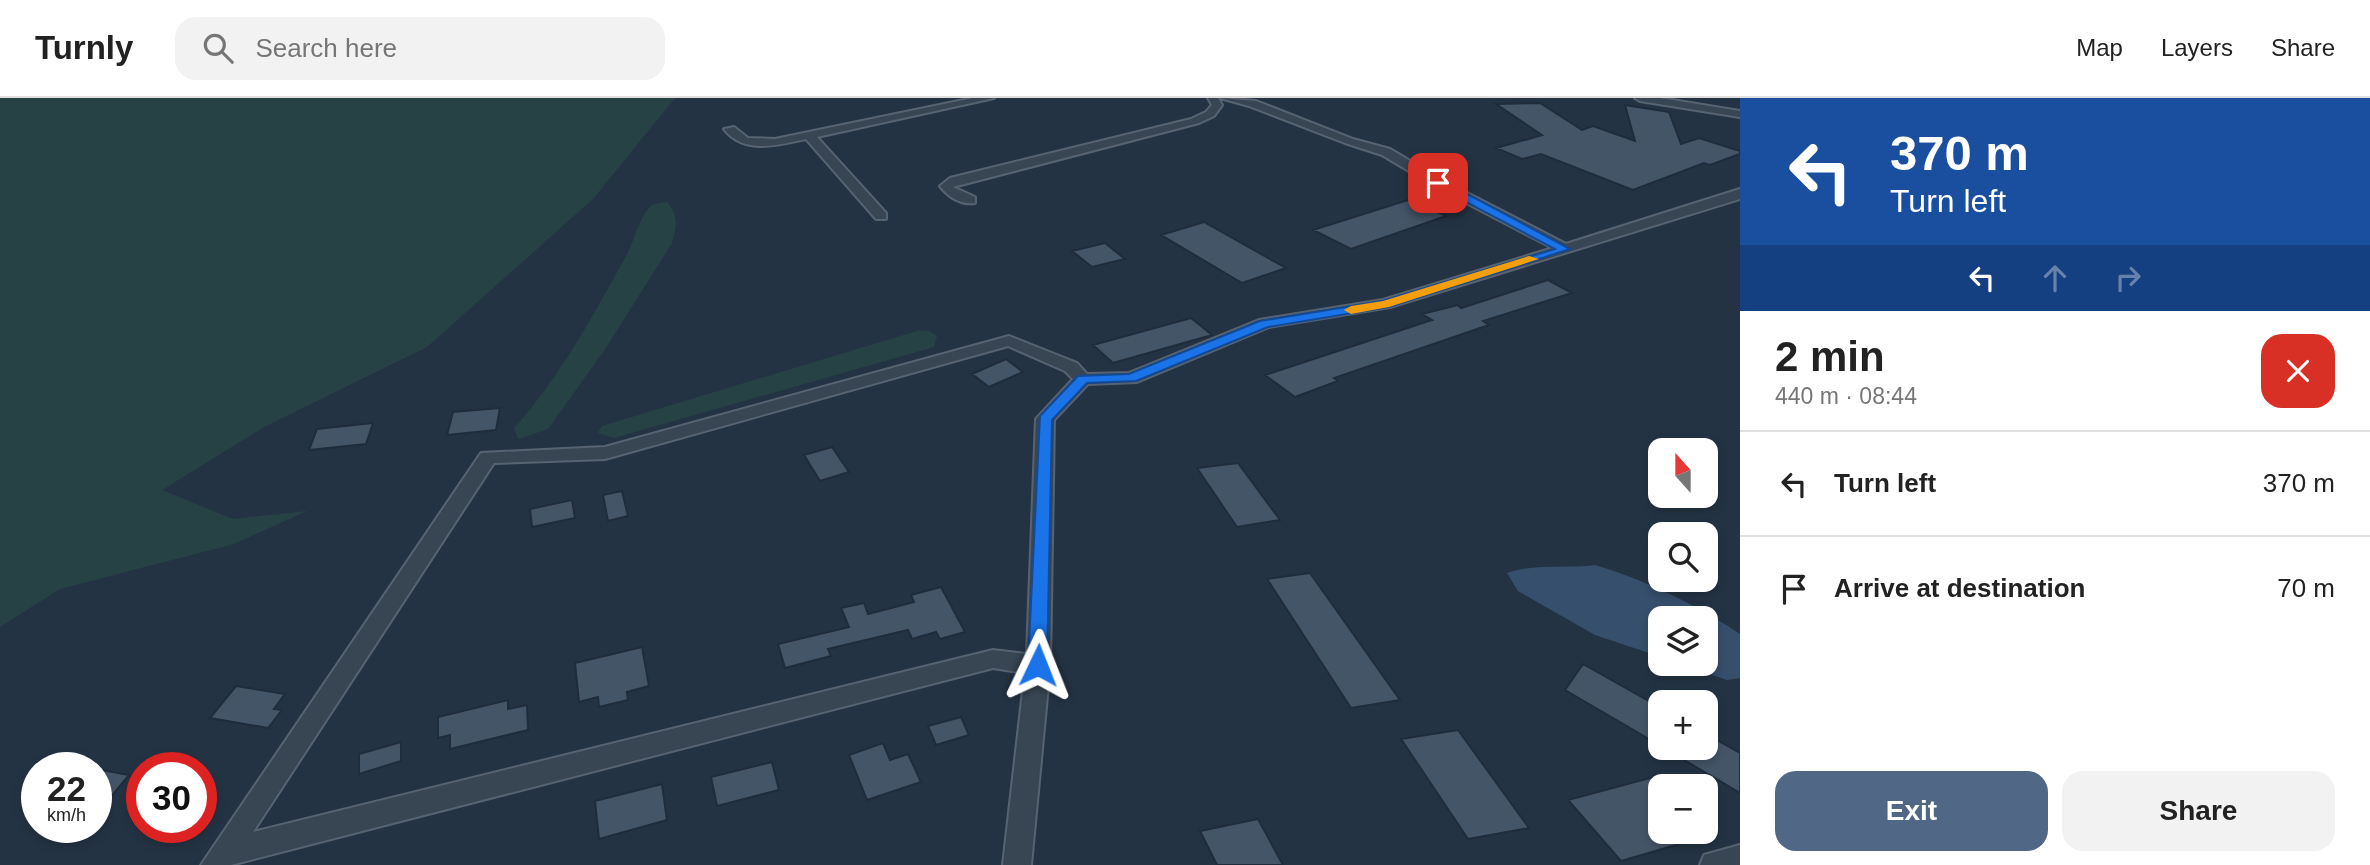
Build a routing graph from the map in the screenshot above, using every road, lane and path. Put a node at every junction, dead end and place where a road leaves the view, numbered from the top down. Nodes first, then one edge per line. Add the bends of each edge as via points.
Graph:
1 (989, 98) edge
2 (1213, 98) edge
3 (1225, 98) edge
4 (1640, 98) edge
5 (1740, 114) edge
6 (730, 129) dead end
7 (808, 134) junction
8 (1737, 198) edge
9 (970, 200) dead end
10 (881, 216) dead end
11 (1565, 249) junction
12 (1083, 379) junction
13 (1038, 665) junction
14 (1740, 858) edge
15 (220, 859) edge
16 (1017, 865) edge
17 (1714, 865) edge

1 - 7 street
2 - 9 street via 1217,105 1210,114 1195,121 946,186
3 - 11 street via 1273,110 1386,152
4 - 5 street
6 - 7 street via 747,143
7 - 10 street
8 - 11 street
11 - 12 street via 1385,304 1265,323 1131,378
12 - 13 street via 1045,419
12 - 15 street via 1071,368 1009,341 605,453 488,457
13 - 15 street via 993,659
13 - 16 street
14 - 17 street

